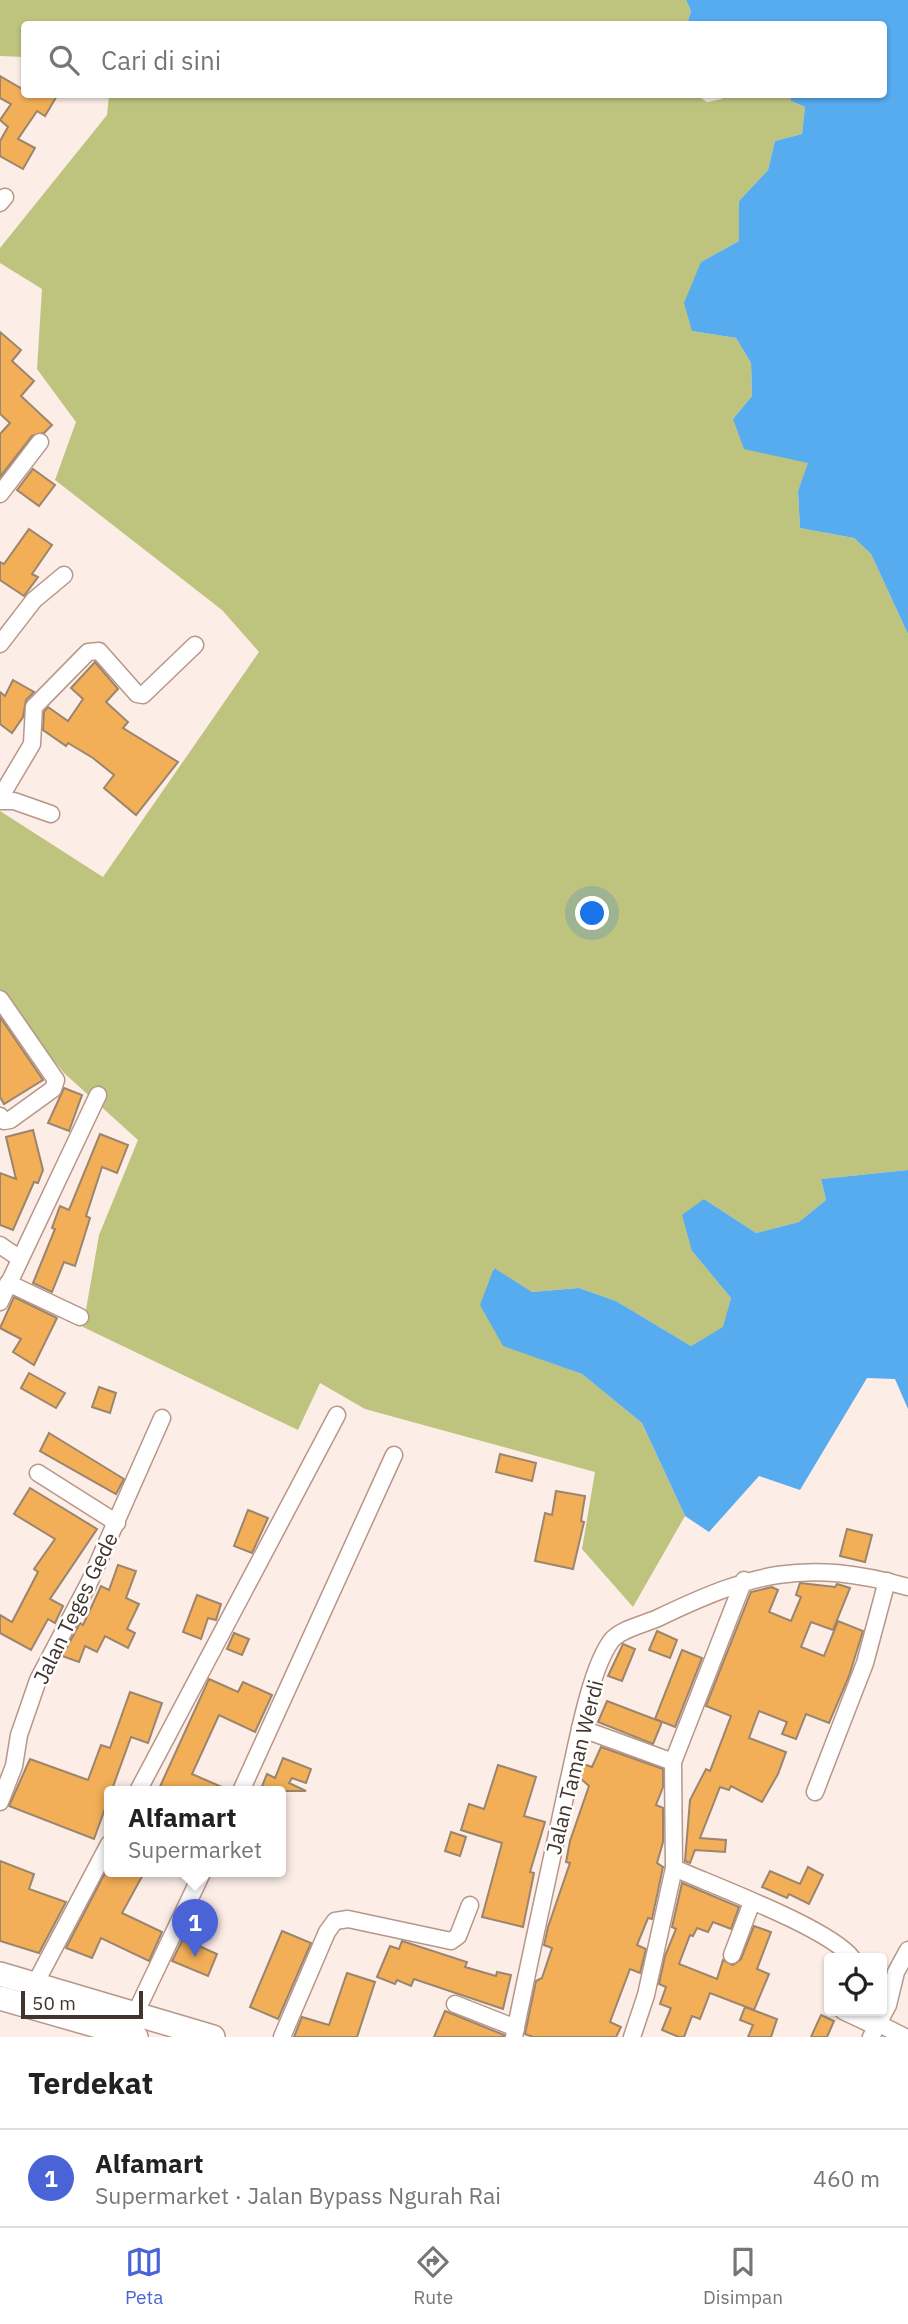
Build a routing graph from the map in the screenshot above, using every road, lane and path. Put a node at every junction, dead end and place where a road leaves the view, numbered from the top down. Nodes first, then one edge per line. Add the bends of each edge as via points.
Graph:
1 (40, 442) dead end
2 (0, 494) edge
3 (64, 575) dead end
4 (0, 644) edge
5 (194, 645) dead end
6 (0, 799) edge
7 (51, 814) dead end
8 (0, 999) edge
9 (98, 1095) dead end
10 (1, 1123) edge
11 (0, 1245) edge
12 (19, 1258) junction
13 (8, 1283) junction
14 (0, 1302) edge
15 (80, 1318) dead end
16 (337, 1415) dead end
17 (162, 1418) dead end
18 (394, 1455) dead end
19 (38, 1473) dead end
20 (117, 1523) junction
21 (744, 1580) junction
22 (887, 1581) junction
23 (908, 1587) edge
24 (580, 1728) junction
25 (673, 1762) junction
26 (141, 1786) edge
27 (243, 1786) edge
28 (815, 1792) dead end
29 (0, 1802) edge
30 (104, 1853) edge
31 (674, 1868) junction
32 (200, 1877) edge
33 (752, 1902) junction
34 (470, 1905) dead end
35 (908, 1950) edge
36 (846, 1953) edge
37 (732, 1955) dead end
38 (0, 1974) edge
39 (35, 1984) junction
40 (0, 1998) edge
41 (455, 2004) dead end
42 (136, 2012) junction
43 (852, 2016) edge
44 (876, 2029) edge
45 (515, 2033) edge
46 (136, 2037) edge
47 (213, 2037) edge
48 (282, 2037) edge
49 (632, 2037) edge
50 (905, 2037) edge

1 - 2 street
3 - 4 street via 34,600
5 - 6 street via 143,695 136,694 99,651 88,652 33,708 32,744
6 - 7 street
8 - 10 street via 56,1080 47,1095
9 - 12 street
11 - 12 street
12 - 13 street
13 - 14 street
13 - 15 street
16 - 26 street
17 - 20 street, Jalan Teges Gede
18 - 27 street
19 - 20 street
20 - 29 street, Jalan Teges Gede via 38,1680
21 - 22 street, Jalan Taman Werdi via 813,1571
21 - 24 street, Jalan Taman Werdi via 613,1639 599,1666
21 - 25 street
22 - 23 street, Jalan Taman Werdi
22 - 28 street via 865,1662
24 - 25 street
24 - 45 street, Jalan Taman Werdi
25 - 31 street
30 - 39 street
31 - 33 street
31 - 49 street
32 - 42 street
33 - 36 street
33 - 37 street
34 - 48 street via 458,1936 451,1941 348,1919 335,1921
35 - 44 street
38 - 39 highway
39 - 42 highway
40 - 46 highway
41 - 45 street
42 - 47 highway
43 - 44 street
44 - 50 street

